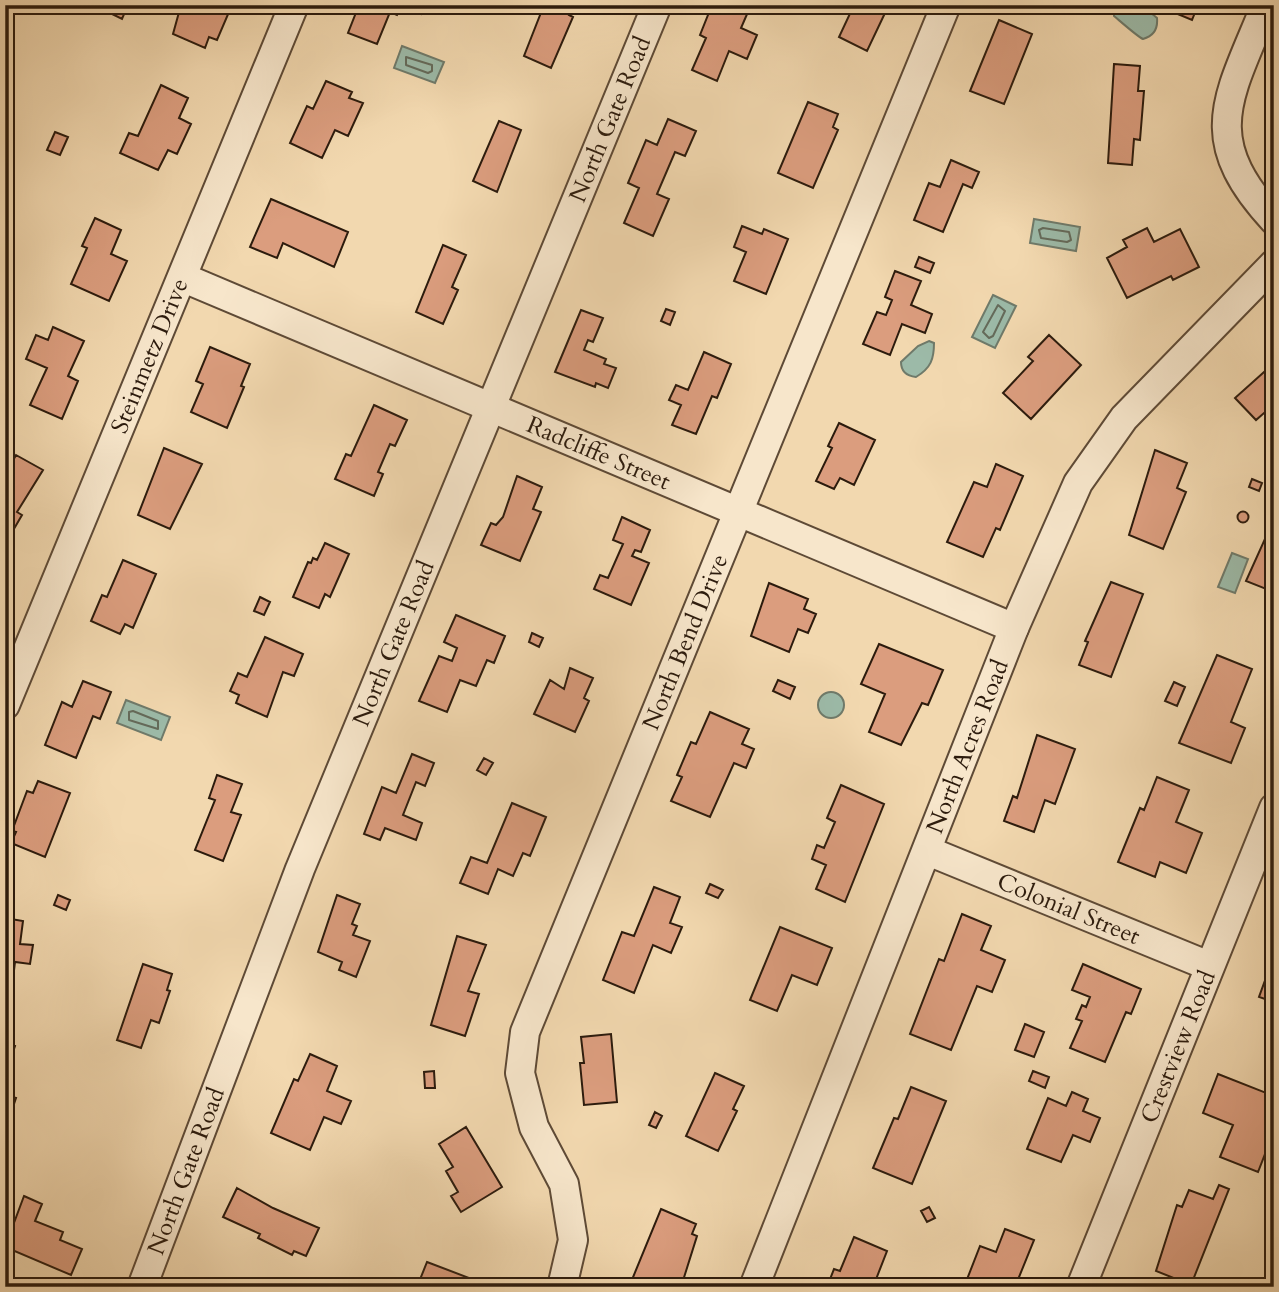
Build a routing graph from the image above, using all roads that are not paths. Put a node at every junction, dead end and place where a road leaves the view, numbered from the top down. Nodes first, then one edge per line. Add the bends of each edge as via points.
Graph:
1 (294, 5) edge
2 (657, 5) edge
3 (946, 5) edge
4 (1266, 5) edge
5 (1274, 220) edge
6 (1274, 264) edge
7 (184, 278) junction
8 (490, 407) junction
9 (737, 512) junction
10 (1014, 628) junction
11 (5, 705) edge
12 (1274, 808) edge
13 (928, 851) junction
14 (1209, 966) junction
15 (142, 1287) edge
16 (562, 1287) edge
17 (754, 1287) edge
18 (1081, 1287) edge

1 - 7 street, Steinmetz Drive
2 - 8 street, North Gate Road
3 - 9 street, North Bend Drive
4 - 5 street via 1229,96 1224,125 1240,180
6 - 10 street, North Acres Road via 1124,418 1078,483
7 - 8 street, Radcliffe Street
7 - 11 street, Steinmetz Drive
8 - 9 street, Radcliffe Street
8 - 15 street, North Gate Road via 300,869
9 - 10 street, Radcliffe Street
9 - 16 street, North Bend Drive via 525,1032 520,1073 534,1127 564,1184 573,1240
10 - 13 street, North Acres Road
12 - 14 street, Crestview Road
13 - 14 street, Colonial Street
13 - 17 street, North Acres Road
14 - 18 street, Crestview Road

